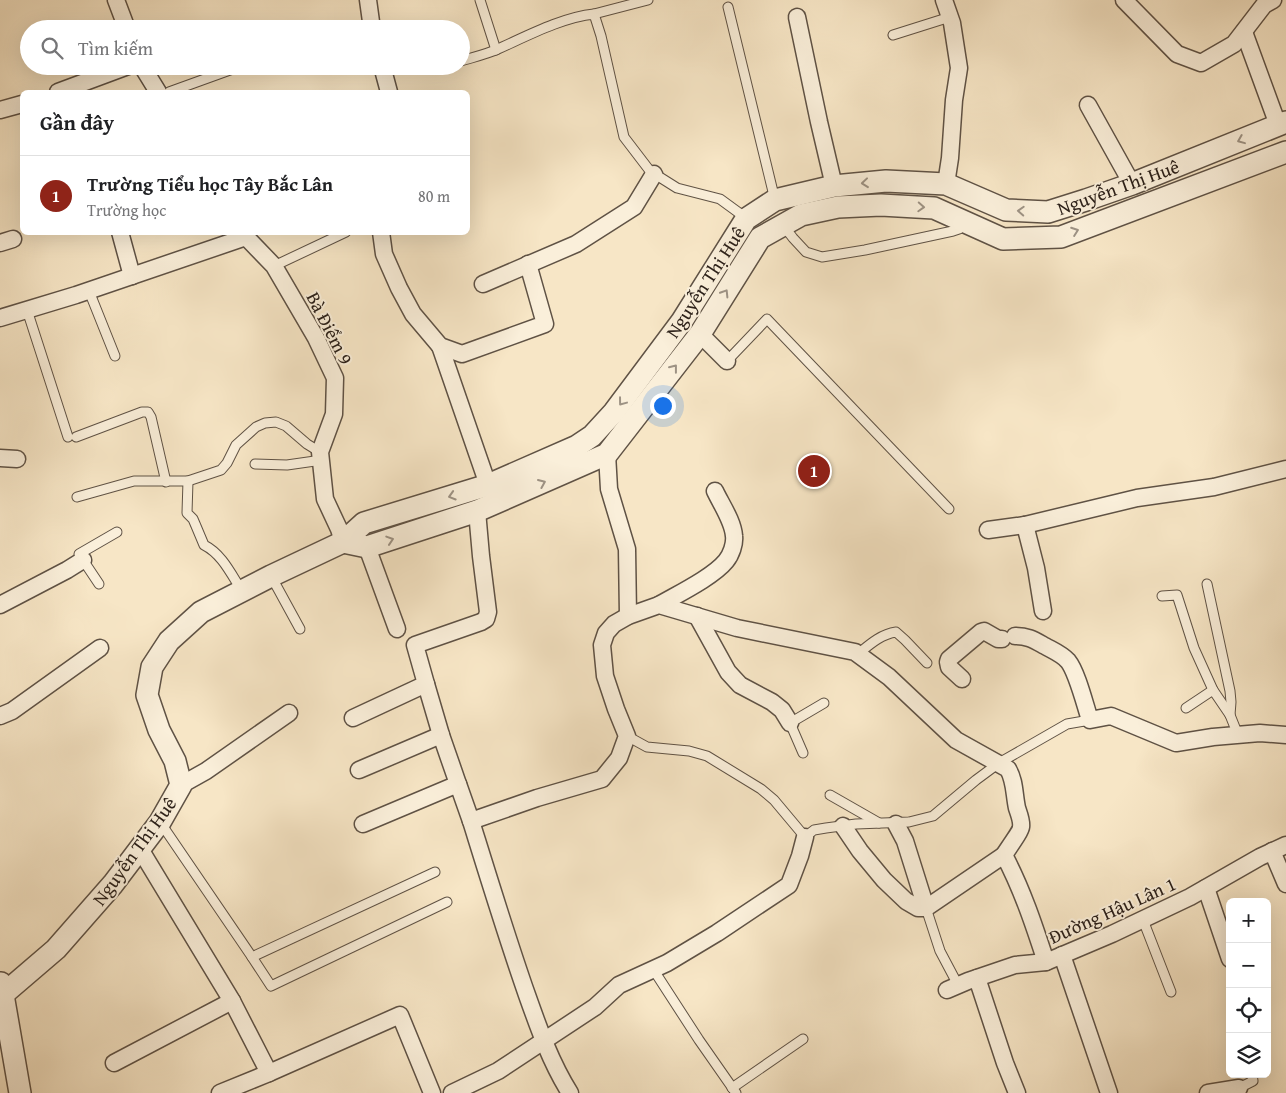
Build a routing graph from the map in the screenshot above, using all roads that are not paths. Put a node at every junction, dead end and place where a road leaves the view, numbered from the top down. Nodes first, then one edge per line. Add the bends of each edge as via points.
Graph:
1 (116, 0) edge
2 (368, 0) edge
3 (480, 0) edge
4 (648, 0) edge
5 (944, 0) edge
6 (1124, 0) edge
7 (1273, 0) edge
8 (1257, 5) edge
9 (728, 7) dead end
10 (594, 14) junction
11 (797, 17) dead end
12 (950, 17) junction
13 (124, 20) edge
14 (371, 20) edge
15 (893, 35) dead end
16 (1239, 38) junction
17 (496, 50) junction
18 (470, 58) edge
19 (104, 75) edge
20 (148, 75) edge
21 (216, 75) edge
22 (384, 75) edge
23 (63, 90) edge
24 (157, 90) edge
25 (175, 90) edge
26 (388, 90) edge
27 (20, 105) edge
28 (1088, 105) dead end
29 (0, 110) edge
30 (1282, 124) edge
31 (1286, 152) edge
32 (654, 174) junction
33 (946, 184) junction
34 (1132, 184) junction
35 (834, 186) junction
36 (776, 200) junction
37 (746, 218) junction
38 (966, 222) junction
39 (783, 225) junction
40 (121, 235) edge
41 (244, 235) edge
42 (340, 235) edge
43 (381, 235) edge
44 (528, 264) junction
45 (274, 266) junction
46 (132, 276) junction
47 (483, 284) dead end
48 (89, 291) junction
49 (27, 310) junction
50 (0, 318) edge
51 (682, 321) junction
52 (700, 334) junction
53 (440, 346) junction
54 (115, 356) dead end
55 (727, 361) joint
56 (607, 454) junction
57 (321, 456) junction
58 (0, 458) edge
59 (18, 459) dead end
60 (255, 464) dead end
61 (1286, 469) edge
62 (188, 481) junction
63 (166, 482) junction
64 (488, 485) junction
65 (714, 491) dead end
66 (77, 497) dead end
67 (950, 509) dead end
68 (477, 511) junction
69 (1025, 525) junction
70 (988, 530) dead end
71 (117, 532) dead end
72 (343, 542) junction
73 (367, 547) junction
74 (83, 560) junction
75 (271, 576) junction
76 (99, 584) dead end
77 (1207, 584) dead end
78 (242, 591) junction
79 (1162, 596) dead end
80 (0, 604) edge
81 (658, 605) junction
82 (1043, 611) dead end
83 (628, 616) junction
84 (697, 616) junction
85 (300, 629) dead end
86 (397, 629) dead end
87 (100, 648) dead end
88 (858, 654) junction
89 (927, 663) dead end
90 (962, 679) dead end
91 (426, 684) junction
92 (1213, 690) junction
93 (824, 703) dead end
94 (1186, 708) dead end
95 (289, 713) dead end
96 (1230, 715) junction
97 (0, 716) edge
98 (353, 718) dead end
99 (1090, 720) junction
100 (790, 723) junction
101 (442, 735) junction
102 (1238, 735) junction
103 (1286, 735) edge
104 (627, 736) junction
105 (802, 753) dead end
106 (1000, 763) junction
107 (359, 770) dead end
108 (458, 784) junction
109 (181, 785) junction
110 (830, 795) dead end
111 (471, 821) junction
112 (160, 822) junction
113 (363, 824) dead end
114 (879, 824) junction
115 (896, 824) junction
116 (843, 826) junction
117 (805, 837) junction
118 (1279, 848) edge
119 (140, 849) junction
120 (1004, 855) junction
121 (435, 872) dead end
122 (1286, 884) edge
123 (1206, 888) junction
124 (447, 902) dead end
125 (926, 908) junction
126 (1143, 920) junction
127 (1226, 947) edge
128 (1062, 955) junction
129 (252, 957) junction
130 (1046, 962) junction
131 (653, 969) junction
132 (977, 978) junction
133 (953, 988) joint
134 (1, 991) edge
135 (1171, 992) dead end
136 (232, 1001) junction
137 (803, 1039) dead end
138 (544, 1041) junction
139 (114, 1063) dead end
140 (269, 1073) junction
141 (1252, 1078) edge
142 (1239, 1088) joint
143 (734, 1090) edge
144 (20, 1093) edge
145 (220, 1093) edge
146 (432, 1093) edge
147 (452, 1093) edge
148 (570, 1093) edge
149 (1016, 1093) edge
150 (1109, 1093) edge
151 (1208, 1093) edge

1 - 13 street
2 - 14 street
3 - 17 lane
4 - 10 lane
5 - 12 street
6 - 16 street via 1177,54 1201,63
7 - 8 street
8 - 16 street
9 - 36 lane
10 - 17 lane via 540,30
10 - 32 lane via 624,137
11 - 35 street
12 - 15 lane
12 - 33 street via 959,68
16 - 30 street
17 - 18 lane
19 - 23 street
20 - 24 street
21 - 25 lane
22 - 26 street
27 - 29 street
28 - 34 street
30 -> 34 street, Nguyễn Thị Huê
38 -> 31 street, Nguyễn Thị Huê via 1003,239 1061,236
32 - 37 lane via 677,188 720,199
32 - 44 street via 634,207 576,244
34 -> 33 street, Nguyễn Thị Huê via 1048,212 1006,210
33 -> 35 street, Nguyễn Thị Huê via 886,181
35 - 36 street, Nguyễn Thị Huê
36 - 37 street, Nguyễn Thị Huê
37 - 51 street, Nguyễn Thị Huê
39 -> 38 street, Nguyễn Thị Huê via 801,215 838,207 881,205 934,208
38 - 39 lane via 953,232 822,257 806,252
52 -> 39 street, Nguyễn Thị Huê via 760,238
40 - 46 street
41 - 45 street, Bà Điểm 9
41 - 46 street
42 - 45 lane
43 - 53 street via 384,254 398,288 413,314
44 - 47 street
44 - 53 street via 545,324 462,354
45 - 57 street, Bà Điểm 9 via 335,378 334,414
46 - 48 street
48 - 49 street
48 - 54 lane
49 - 50 street
49 - 63 lane via 72,437 148,412
51 - 52 street
51 -> 64 street, Nguyễn Thị Huê via 614,412 592,436 577,446
52 - 55 street
56 -> 52 street, Nguyễn Thị Huê
53 - 64 street
55 - 67 lane via 767,318
68 -> 56 street, Nguyễn Thị Huê
56 - 83 street via 609,489 627,549
57 - 60 lane via 287,464
57 - 62 lane via 286,426 276,422 265,423 236,445 221,470
57 - 72 street, Bà Điểm 9 via 325,498
58 - 59 street
61 - 69 street via 1214,487 1137,498
62 - 63 lane
62 - 78 lane via 187,513 204,545 219,556
63 - 66 lane via 134,481
64 -> 72 street, Nguyễn Thị Huê via 364,523
65 - 81 street via 731,524 735,537 733,549 716,570
73 -> 68 street, Nguyễn Thị Huê
68 - 91 street via 488,612 486,619 415,645
69 - 70 street
69 - 82 street
71 - 74 lane via 79,554
72 - 73 street, Nguyễn Thị Huê
72 - 75 street, Nguyễn Thị Huê
73 - 86 street
74 - 76 lane
74 - 80 street
75 - 78 street, Nguyễn Thị Huê
75 - 85 lane
77 - 96 lane via 1230,691
78 - 109 street, Nguyễn Thị Huê via 201,612 169,641 152,667 147,695 159,730 175,761
79 - 92 lane via 1177,595 1194,648
81 - 83 street
81 - 84 street
83 - 104 street via 606,632 602,645 605,676
84 - 88 street
84 - 100 street via 728,672 740,685 782,710
87 - 97 street
88 - 89 lane via 875,640 896,632
88 - 106 street via 889,677 956,740
90 - 99 street via 948,662 981,632 998,638 1027,637 1069,662
91 - 98 street
91 - 101 street
92 - 94 lane
92 - 96 lane
93 - 100 lane
95 - 109 street via 206,772
96 - 102 lane
99 - 102 street via 1111,716 1176,744
99 - 106 lane via 1067,724
100 - 105 lane
101 - 107 street
101 - 108 street
102 - 103 street
104 - 111 street via 619,758 602,779
104 - 117 lane via 647,747 707,756 761,789
106 - 115 lane via 933,816
106 - 120 street via 1011,774 1022,826
108 - 111 street
108 - 113 street
109 - 112 street, Nguyễn Thị Huê
110 - 114 lane
111 - 138 street
112 - 119 street, Nguyễn Thị Huê
112 - 129 lane
114 - 115 lane
114 - 116 lane
115 - 125 street via 906,841
116 - 117 lane via 814,830
116 - 125 street via 884,880 906,901 918,908
117 - 131 street via 789,886 718,933
118 - 122 street
118 - 123 street, Đường Hậu Lân 1
119 - 134 street, Nguyễn Thị Huê via 56,949
119 - 136 street
120 - 125 street
120 - 130 street
121 - 129 lane
123 - 126 street, Đường Hậu Lân 1
123 - 127 street
124 - 129 lane via 271,986
125 - 133 lane
126 - 128 street, Đường Hậu Lân 1
126 - 135 lane
128 - 130 street, Đường Hậu Lân 1
128 - 150 street
130 - 132 street, Đường Hậu Lân 1 via 1015,966
131 - 138 street via 619,985 595,1007
131 - 143 lane
132 - 133 street, Đường Hậu Lân 1
132 - 149 street
134 - 144 street
136 - 139 street
136 - 140 street
137 - 143 lane
138 - 147 street via 498,1071
138 - 148 street
140 - 145 street
140 - 146 street via 400,1015
141 - 142 lane via 1253,1082
142 - 151 street

